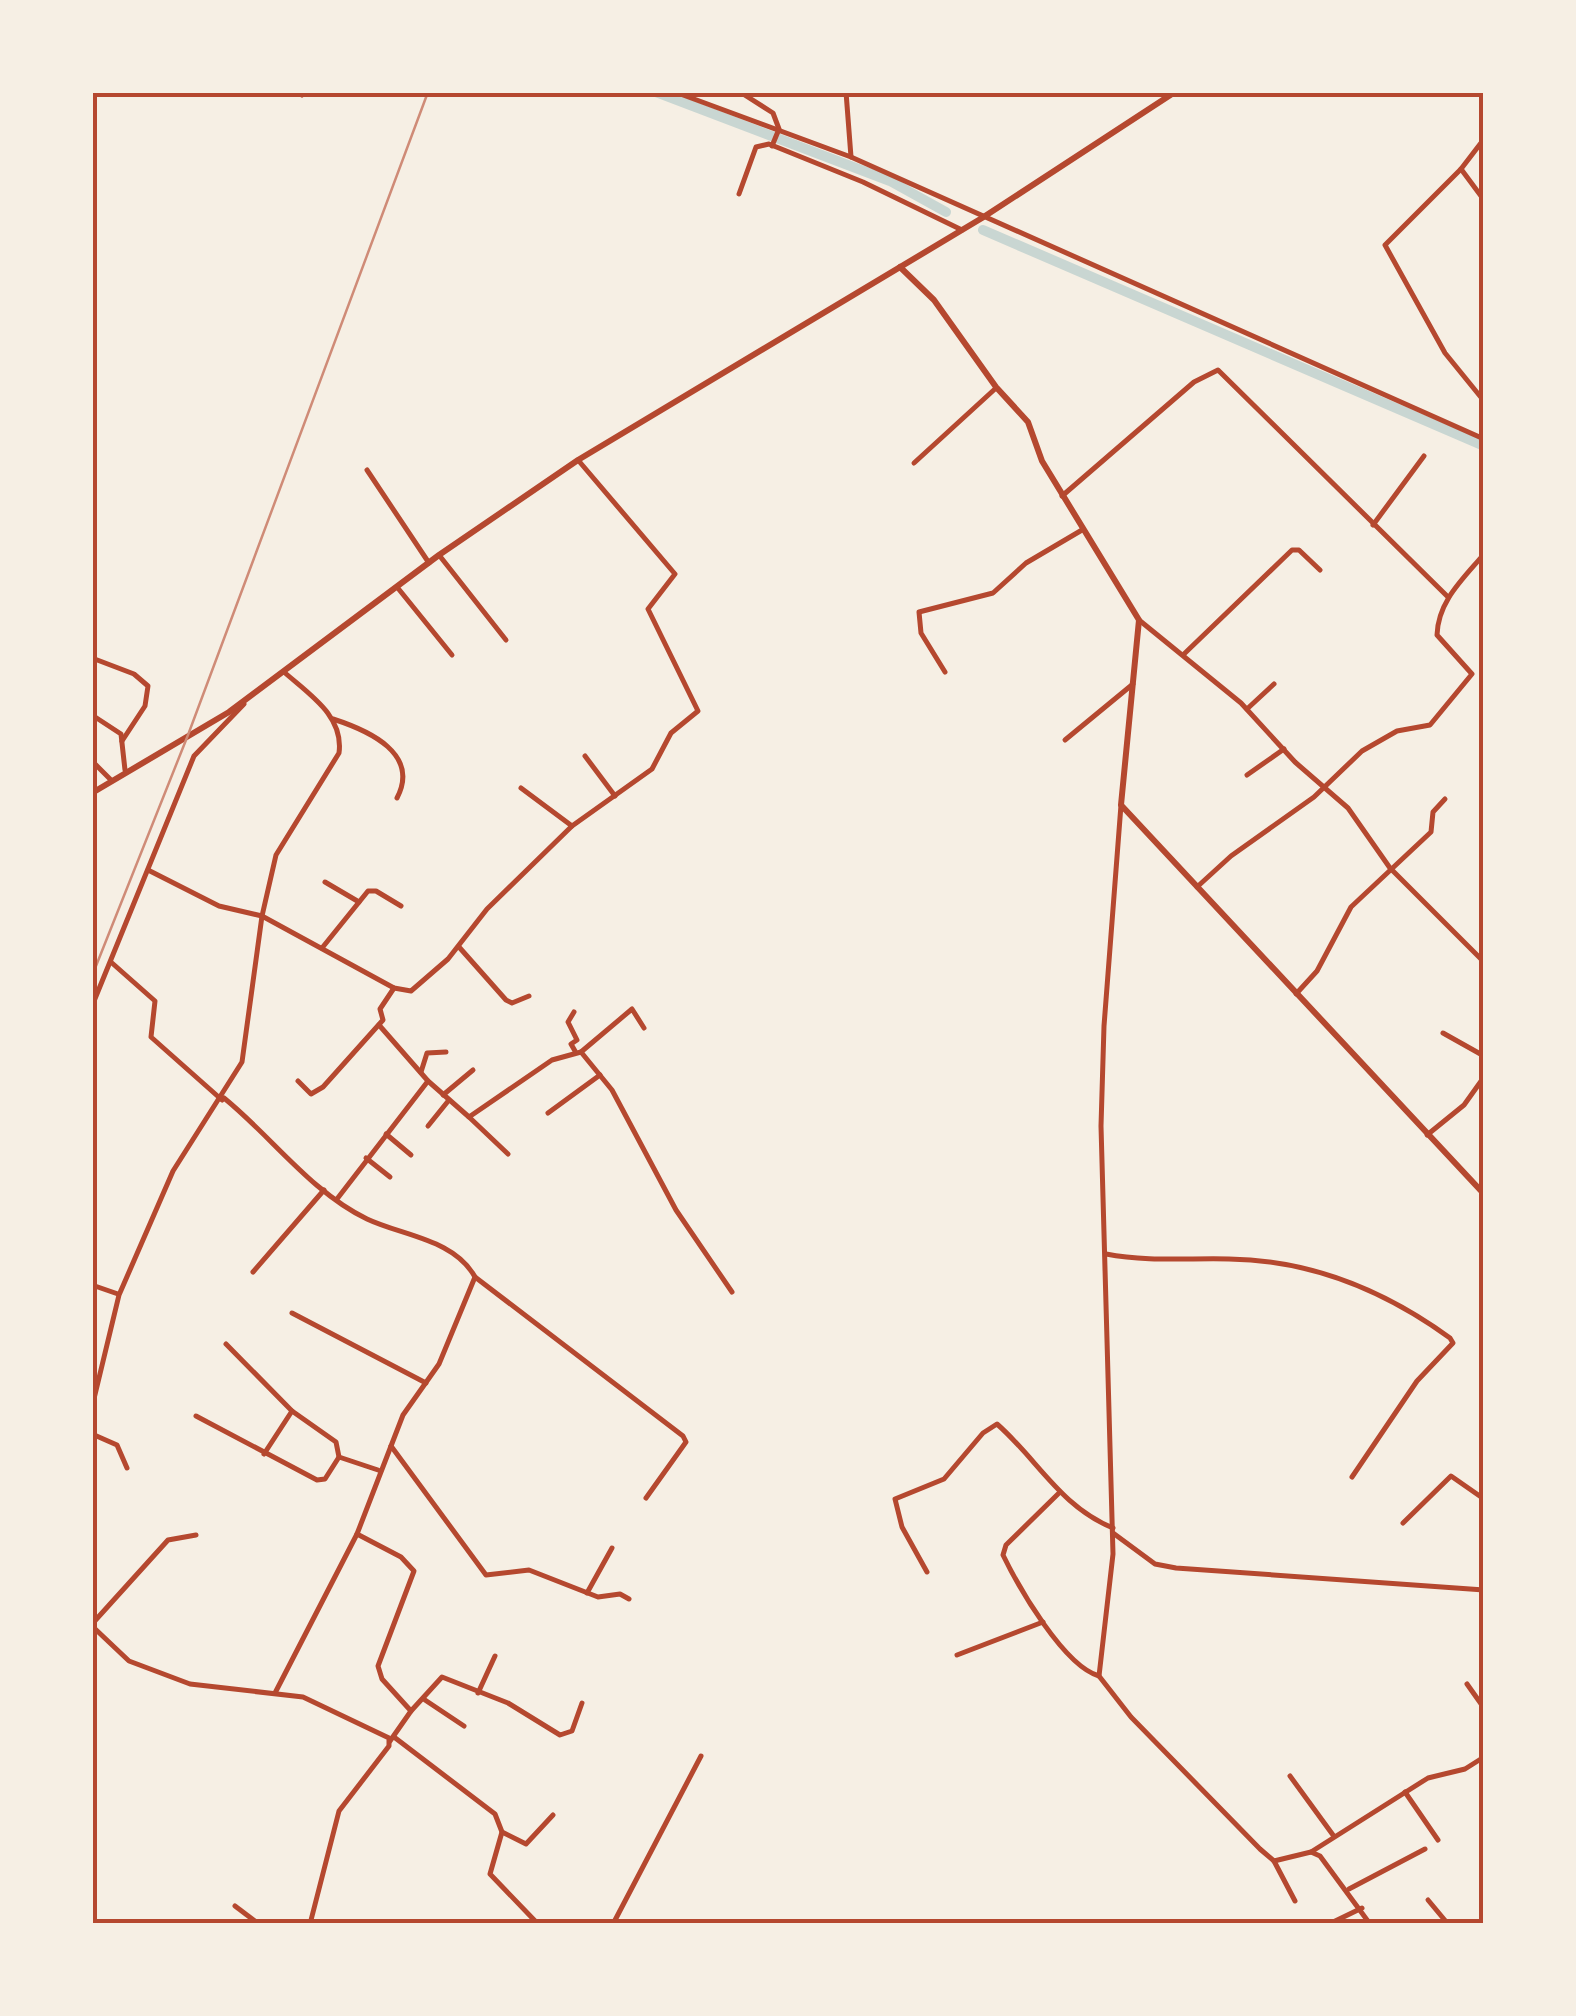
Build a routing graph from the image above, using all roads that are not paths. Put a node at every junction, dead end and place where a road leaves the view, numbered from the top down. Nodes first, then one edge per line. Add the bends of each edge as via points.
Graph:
1 (675, 92) edge
2 (740, 92) edge
3 (846, 92) edge
4 (1175, 92) edge
5 (775, 138) junction
6 (1484, 139) edge
7 (852, 157) junction
8 (1460, 170) junction
9 (739, 194) dead end
10 (1484, 200) edge
11 (982, 218) junction
12 (962, 230) junction
13 (900, 268) junction
14 (996, 388) junction
15 (1482, 396) edge
16 (1484, 439) edge
17 (1424, 456) dead end
18 (578, 460) junction
19 (914, 464) dead end
20 (367, 470) dead end
21 (1062, 496) junction
22 (1374, 525) junction
23 (1082, 530) junction
24 (1484, 554) edge
25 (439, 555) junction
26 (429, 563) junction
27 (1320, 570) dead end
28 (396, 587) junction
29 (1448, 597) junction
30 (1139, 620) junction
31 (506, 640) dead end
32 (1184, 654) junction
33 (452, 655) dead end
34 (92, 658) edge
35 (284, 672) junction
36 (945, 672) dead end
37 (1133, 684) junction
38 (1274, 684) dead end
39 (252, 693) junction
40 (1247, 709) junction
41 (92, 716) edge
42 (334, 719) junction
43 (1065, 740) dead end
44 (122, 741) junction
45 (1284, 749) junction
46 (585, 756) dead end
47 (92, 761) edge
48 (125, 770) junction
49 (1247, 775) dead end
50 (111, 780) junction
51 (1324, 786) junction
52 (521, 788) dead end
53 (92, 793) edge
54 (615, 796) junction
55 (397, 798) dead end
56 (1445, 800) dead end
57 (1121, 805) junction
58 (572, 826) junction
59 (1390, 868) junction
60 (148, 870) junction
61 (326, 882) dead end
62 (1197, 887) junction
63 (359, 902) junction
64 (401, 906) dead end
65 (262, 916) junction
66 (459, 947) junction
67 (322, 948) junction
68 (111, 960) junction
69 (1484, 962) edge
70 (394, 988) junction
71 (1296, 995) junction
72 (529, 996) dead end
73 (92, 1006) edge
74 (574, 1012) dead end
75 (378, 1025) junction
76 (644, 1028) dead end
77 (1443, 1033) dead end
78 (578, 1051) junction
79 (446, 1052) dead end
80 (1484, 1056) edge
81 (473, 1070) dead end
82 (422, 1072) junction
83 (600, 1075) junction
84 (1484, 1077) edge
85 (298, 1081) dead end
86 (428, 1081) junction
87 (446, 1098) junction
88 (223, 1099) junction
89 (548, 1113) dead end
90 (469, 1117) junction
91 (428, 1126) dead end
92 (386, 1134) junction
93 (1428, 1134) junction
94 (508, 1154) dead end
95 (411, 1155) dead end
96 (366, 1158) junction
97 (390, 1177) dead end
98 (324, 1190) junction
99 (1484, 1194) edge
100 (337, 1199) junction
101 (1106, 1254) junction
102 (252, 1272) dead end
103 (475, 1277) junction
104 (92, 1286) edge
105 (732, 1292) dead end
106 (120, 1294) junction
107 (292, 1314) dead end
108 (226, 1344) dead end
109 (426, 1382) junction
110 (92, 1407) edge
111 (292, 1411) junction
112 (196, 1416) dead end
113 (92, 1434) edge
114 (390, 1446) junction
115 (264, 1454) junction
116 (339, 1457) junction
117 (126, 1468) dead end
118 (378, 1470) junction
119 (1352, 1477) dead end
120 (1058, 1494) junction
121 (646, 1498) dead end
122 (1484, 1499) edge
123 (1402, 1523) dead end
124 (1113, 1530) junction
125 (357, 1534) junction
126 (196, 1535) dead end
127 (612, 1548) dead end
128 (927, 1572) dead end
129 (1484, 1590) edge
130 (587, 1593) junction
131 (629, 1598) dead end
132 (1044, 1622) junction
133 (92, 1625) edge
134 (958, 1655) dead end
135 (495, 1656) dead end
136 (1099, 1676) junction
137 (1467, 1684) dead end
138 (275, 1693) junction
139 (478, 1693) junction
140 (424, 1700) junction
141 (582, 1703) dead end
142 (1484, 1708) edge
143 (410, 1711) junction
144 (464, 1726) dead end
145 (392, 1740) junction
146 (701, 1756) dead end
147 (1484, 1757) edge
148 (1290, 1776) dead end
149 (1405, 1792) junction
150 (553, 1814) dead end
151 (502, 1832) junction
152 (1333, 1835) junction
153 (1438, 1840) dead end
154 (1425, 1850) dead end
155 (1310, 1852) junction
156 (1274, 1861) junction
157 (1348, 1890) junction
158 (1428, 1900) dead end
159 (1295, 1901) dead end
160 (235, 1906) dead end
161 (1362, 1908) junction
162 (259, 1924) edge
163 (310, 1924) edge
164 (538, 1924) edge
165 (613, 1924) edge
166 (1329, 1924) edge
167 (1370, 1924) edge
168 (1448, 1924) edge

1 - 5 street
2 - 5 street via 773,112
3 - 7 street
4 - 11 main road
5 - 7 street
5 - 9 street via 756,147
5 - 12 street
6 - 8 street
7 - 11 street
8 - 10 street
8 - 15 street via 1386,245 1445,352
11 - 12 main road
11 - 16 street
12 - 13 main road
13 - 14 main road via 934,300
13 - 18 main road
14 - 19 street
14 - 21 main road via 1028,422
17 - 22 street
18 - 25 main road
18 - 54 street via 673,567 674,578 648,609 698,711 671,733 652,769
20 - 26 street
21 - 22 street via 1194,382 1218,370
21 - 23 main road
22 - 29 street
23 - 30 main road
23 - 36 street via 1026,563 993,593 919,612 921,633
24 - 29 street
25 - 26 main road
25 - 31 street
26 - 28 main road
27 - 32 street via 1292,550
28 - 33 street
28 - 35 main road
29 - 51 street via 1437,635 1472,674 1430,725 1397,731 1362,751
30 - 32 street
30 - 37 main road
32 - 40 street
34 - 44 street via 148,686 145,706
35 - 39 main road
35 - 42 street
37 - 43 street
37 - 57 main road
38 - 40 street
39 - 48 main road
39 - 60 street via 194,756
40 - 45 street
41 - 44 street via 118,731
42 - 55 street via 400,758 406,776
42 - 65 street via 341,734 338,753 276,855
44 - 48 street
45 - 49 street
45 - 51 street
46 - 54 street
47 - 50 street
48 - 50 main road
50 - 53 main road
51 - 59 street
51 - 62 street
52 - 58 street
54 - 58 street
56 - 59 street via 1433,812 1431,832
57 - 62 main road
57 - 101 street via 1103,1046
58 - 66 street via 487,908
59 - 69 street
59 - 71 street via 1352,907
60 - 65 street via 218,906
60 - 68 street
61 - 63 street
62 - 71 main road
63 - 64 street via 372,890
63 - 67 street
65 - 67 street
65 - 88 street via 242,1062
66 - 70 street via 410,991
66 - 72 street via 506,1000
67 - 70 street
68 - 73 street
68 - 88 street via 155,1001 151,1038
70 - 75 street
71 - 93 main road
74 - 78 street via 568,1022
75 - 82 street
75 - 85 street via 318,1092 311,1094
76 - 78 street via 632,1009
77 - 80 street
78 - 83 street
78 - 90 street via 513,1083
79 - 82 street via 427,1054
81 - 87 street
82 - 86 street
83 - 89 street
83 - 105 street via 676,1210
84 - 93 street
86 - 87 street
86 - 92 street
87 - 90 street
87 - 91 street
88 - 98 street
88 - 106 street via 174,1172
90 - 94 street
92 - 95 street
92 - 96 street
93 - 99 main road
96 - 97 street
96 - 100 street
98 - 100 street
98 - 102 street
100 - 103 street via 370,1220 448,1250
101 - 119 street via 1298,1264 1374,1292 1450,1338
101 - 124 street
103 - 109 street
103 - 121 street via 683,1436 681,1455
104 - 106 street
106 - 110 street
107 - 109 street
108 - 111 street
109 - 114 street
111 - 115 street
111 - 116 street via 336,1442
112 - 115 street
113 - 117 street via 117,1445
114 - 118 street
114 - 130 street via 486,1575 529,1570
115 - 116 street via 322,1481
116 - 118 street
118 - 125 street
120 - 124 street
120 - 128 street via 997,1424 982,1432 944,1479 895,1499
120 - 132 street via 1004,1549
122 - 123 street via 1450,1476
124 - 129 street via 1155,1564 1176,1568
124 - 136 street
125 - 138 street
125 - 143 street via 414,1571 378,1666
126 - 133 street via 168,1540
127 - 130 street
130 - 131 street
132 - 134 street
132 - 136 street via 1084,1669
133 - 138 street via 129,1661 190,1684
135 - 139 street
136 - 156 street via 1131,1718
137 - 142 street
138 - 145 street via 320,1702
139 - 140 street via 442,1677
139 - 141 street via 560,1735 572,1731
140 - 143 street
140 - 144 street
143 - 145 street
145 - 151 street via 482,1802
145 - 163 street via 340,1811
146 - 165 street
147 - 149 street
148 - 152 street
149 - 152 street
149 - 153 street
150 - 151 street via 526,1844
151 - 164 street via 490,1874
152 - 155 street
154 - 157 street
155 - 156 street
155 - 157 street via 1328,1862
156 - 159 street
157 - 161 street
158 - 168 street
160 - 162 street
161 - 166 street
161 - 167 street

